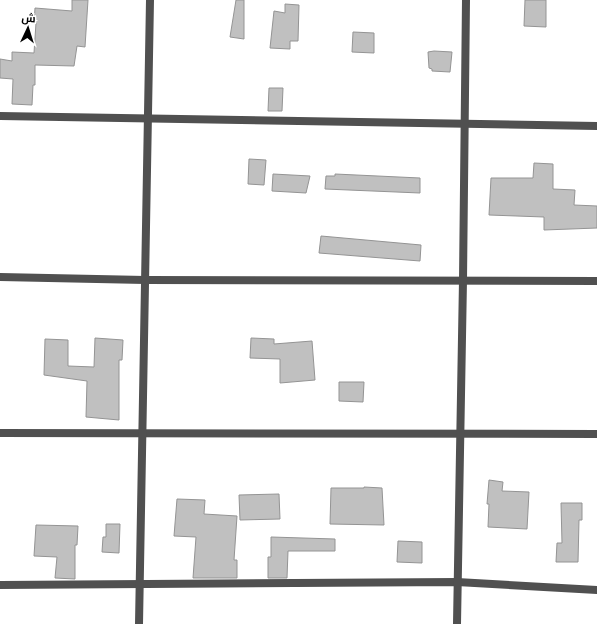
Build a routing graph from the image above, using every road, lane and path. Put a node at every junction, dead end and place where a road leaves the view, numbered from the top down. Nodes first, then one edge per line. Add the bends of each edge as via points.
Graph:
1 (150, 0) edge
2 (466, 0) edge
3 (0, 116) edge
4 (148, 120) junction
5 (464, 123) junction
6 (597, 126) edge
7 (0, 277) edge
8 (145, 280) junction
9 (463, 280) junction
10 (597, 281) edge
11 (0, 433) edge
12 (143, 433) junction
13 (460, 434) junction
14 (597, 434) edge
15 (457, 582) junction
16 (0, 585) edge
17 (140, 585) junction
18 (597, 590) edge
19 (140, 624) edge
20 (457, 624) edge

1 - 4 street
2 - 5 street
3 - 4 street
4 - 5 street
4 - 8 street
5 - 6 street
5 - 9 street
7 - 8 street
8 - 9 street
8 - 12 street
9 - 10 street
9 - 13 street
11 - 12 street
12 - 13 street
12 - 17 street
13 - 14 street
13 - 15 street
15 - 17 street
15 - 18 street
15 - 20 street
16 - 17 street
17 - 19 street

